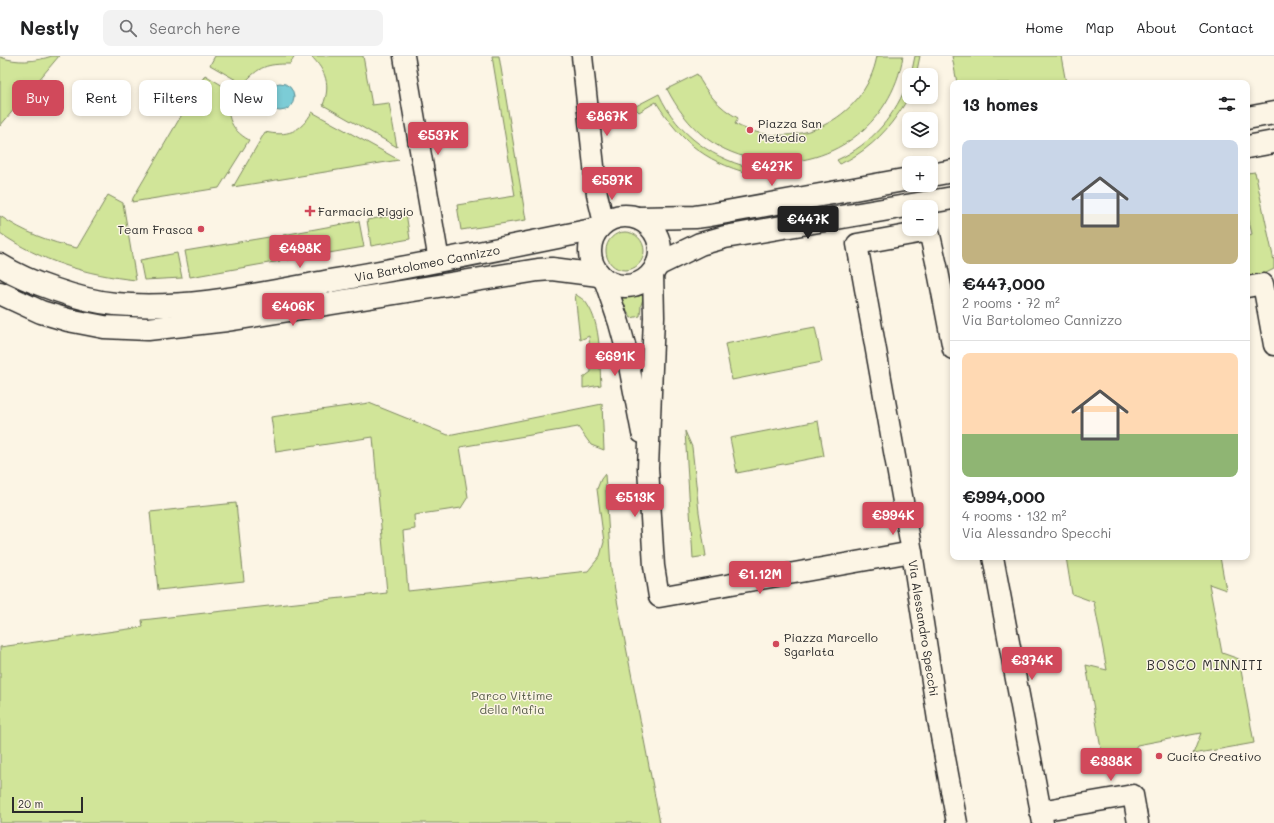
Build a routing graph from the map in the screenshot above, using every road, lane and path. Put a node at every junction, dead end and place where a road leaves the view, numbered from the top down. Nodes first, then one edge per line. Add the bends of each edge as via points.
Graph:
1 (404, 56) edge
2 (582, 56) edge
3 (1274, 114) edge
4 (1250, 118) edge
5 (1274, 142) edge
6 (1250, 146) edge
7 (950, 172) edge
8 (938, 174) edge
9 (902, 180) edge
10 (950, 199) edge
11 (638, 218) junction
12 (600, 226) junction
13 (439, 261) junction
14 (945, 264) edge
15 (0, 265) edge
16 (655, 268) junction
17 (602, 277) junction
18 (1255, 285) edge
19 (0, 293) edge
20 (950, 317) edge
21 (1274, 345) edge
22 (648, 468) junction
23 (912, 552) junction
24 (993, 560) edge
25 (1042, 817) edge
26 (956, 823) edge
27 (1138, 823) edge

1 - 13 street
2 - 12 street
3 - 4 street
5 - 6 street
7 - 8 street
9 - 11 street via 710,215
10 - 16 street via 725,237 700,244
11 - 12 street via 615,217
11 - 16 street via 648,224 659,243 660,255
12 - 13 street, Via Bartolomeo Cannizzo
12 - 17 street via 592,238 590,257 593,266
13 - 15 street, Via Bartolomeo Cannizzo via 231,298 158,306 114,304 78,298 39,284
14 - 20 street
14 - 23 street, Via Alessandro Specchi via 929,231 857,244
16 - 17 street via 645,279 625,286 614,284
16 - 22 street
17 - 19 street, Via Bartolomeo Cannizzo via 552,269 538,270 227,320 148,329 104,327 68,320 41,312
17 - 22 street via 625,345
18 - 21 street
22 - 23 street via 654,566 659,597
23 - 26 street, Via Alessandro Specchi
24 - 25 street
25 - 27 street via 1133,795

